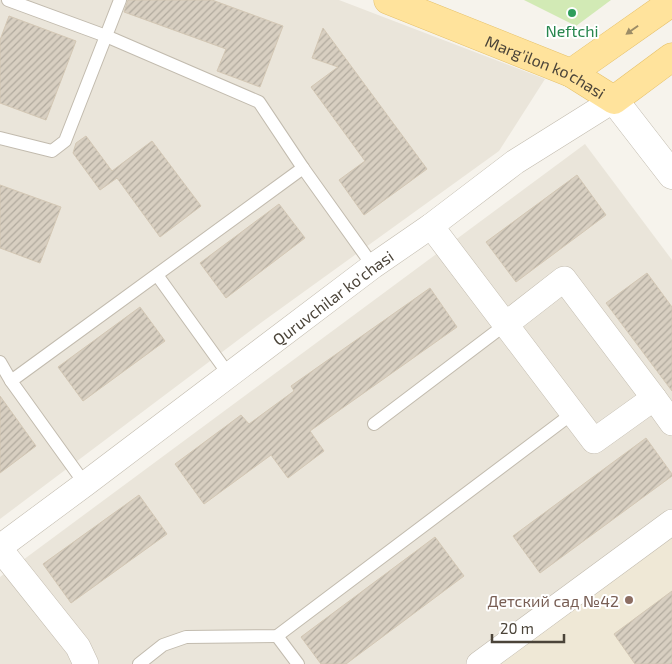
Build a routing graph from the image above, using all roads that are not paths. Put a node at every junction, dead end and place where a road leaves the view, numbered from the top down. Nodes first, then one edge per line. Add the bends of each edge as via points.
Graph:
1 (8, 0) edge
2 (120, 0) edge
3 (388, 0) edge
4 (672, 2) edge
5 (106, 36) junction
6 (672, 57) edge
7 (571, 73) junction
8 (614, 100) junction
9 (0, 139) edge
10 (304, 168) junction
11 (672, 176) edge
12 (431, 226) junction
13 (373, 266) junction
14 (157, 274) junction
15 (506, 324) junction
16 (0, 362) edge
17 (229, 375) junction
18 (11, 381) junction
19 (654, 398) junction
20 (573, 413) junction
21 (672, 423) edge
22 (374, 424) dead end
23 (86, 484) junction
24 (672, 522) edge
25 (0, 548) edge
26 (277, 636) junction
27 (86, 664) edge
28 (139, 664) edge
29 (298, 664) edge
30 (479, 664) edge

1 - 5 lane
2 - 5 lane
3 - 7 main road, Marg'ilon ko'chasi
4 -> 7 main road
5 - 9 lane via 65,141 52,151
5 - 10 lane via 259,102
6 - 8 main road, Quruvchilar ko'chasi
7 - 8 main road, Marg'ilon ko'chasi
8 - 11 street, Marg'ilon ko'chasi
8 - 12 street, Quruvchilar ko'chasi via 514,162
10 - 13 lane
10 - 14 lane
12 - 13 street, Quruvchilar ko'chasi
12 - 15 street
13 - 17 street, Quruvchilar ko'chasi
14 - 17 lane
14 - 18 lane
15 - 19 street via 564,279
15 - 20 street
15 - 22 lane
16 - 18 lane
17 - 23 street, Quruvchilar ko'chasi
18 - 23 lane
19 - 20 street via 594,441
19 - 21 street
20 - 26 lane
23 - 25 street, Quruvchilar ko'chasi
24 - 30 street
25 - 27 street via 78,647
26 - 28 lane via 186,637 163,645
26 - 29 lane

